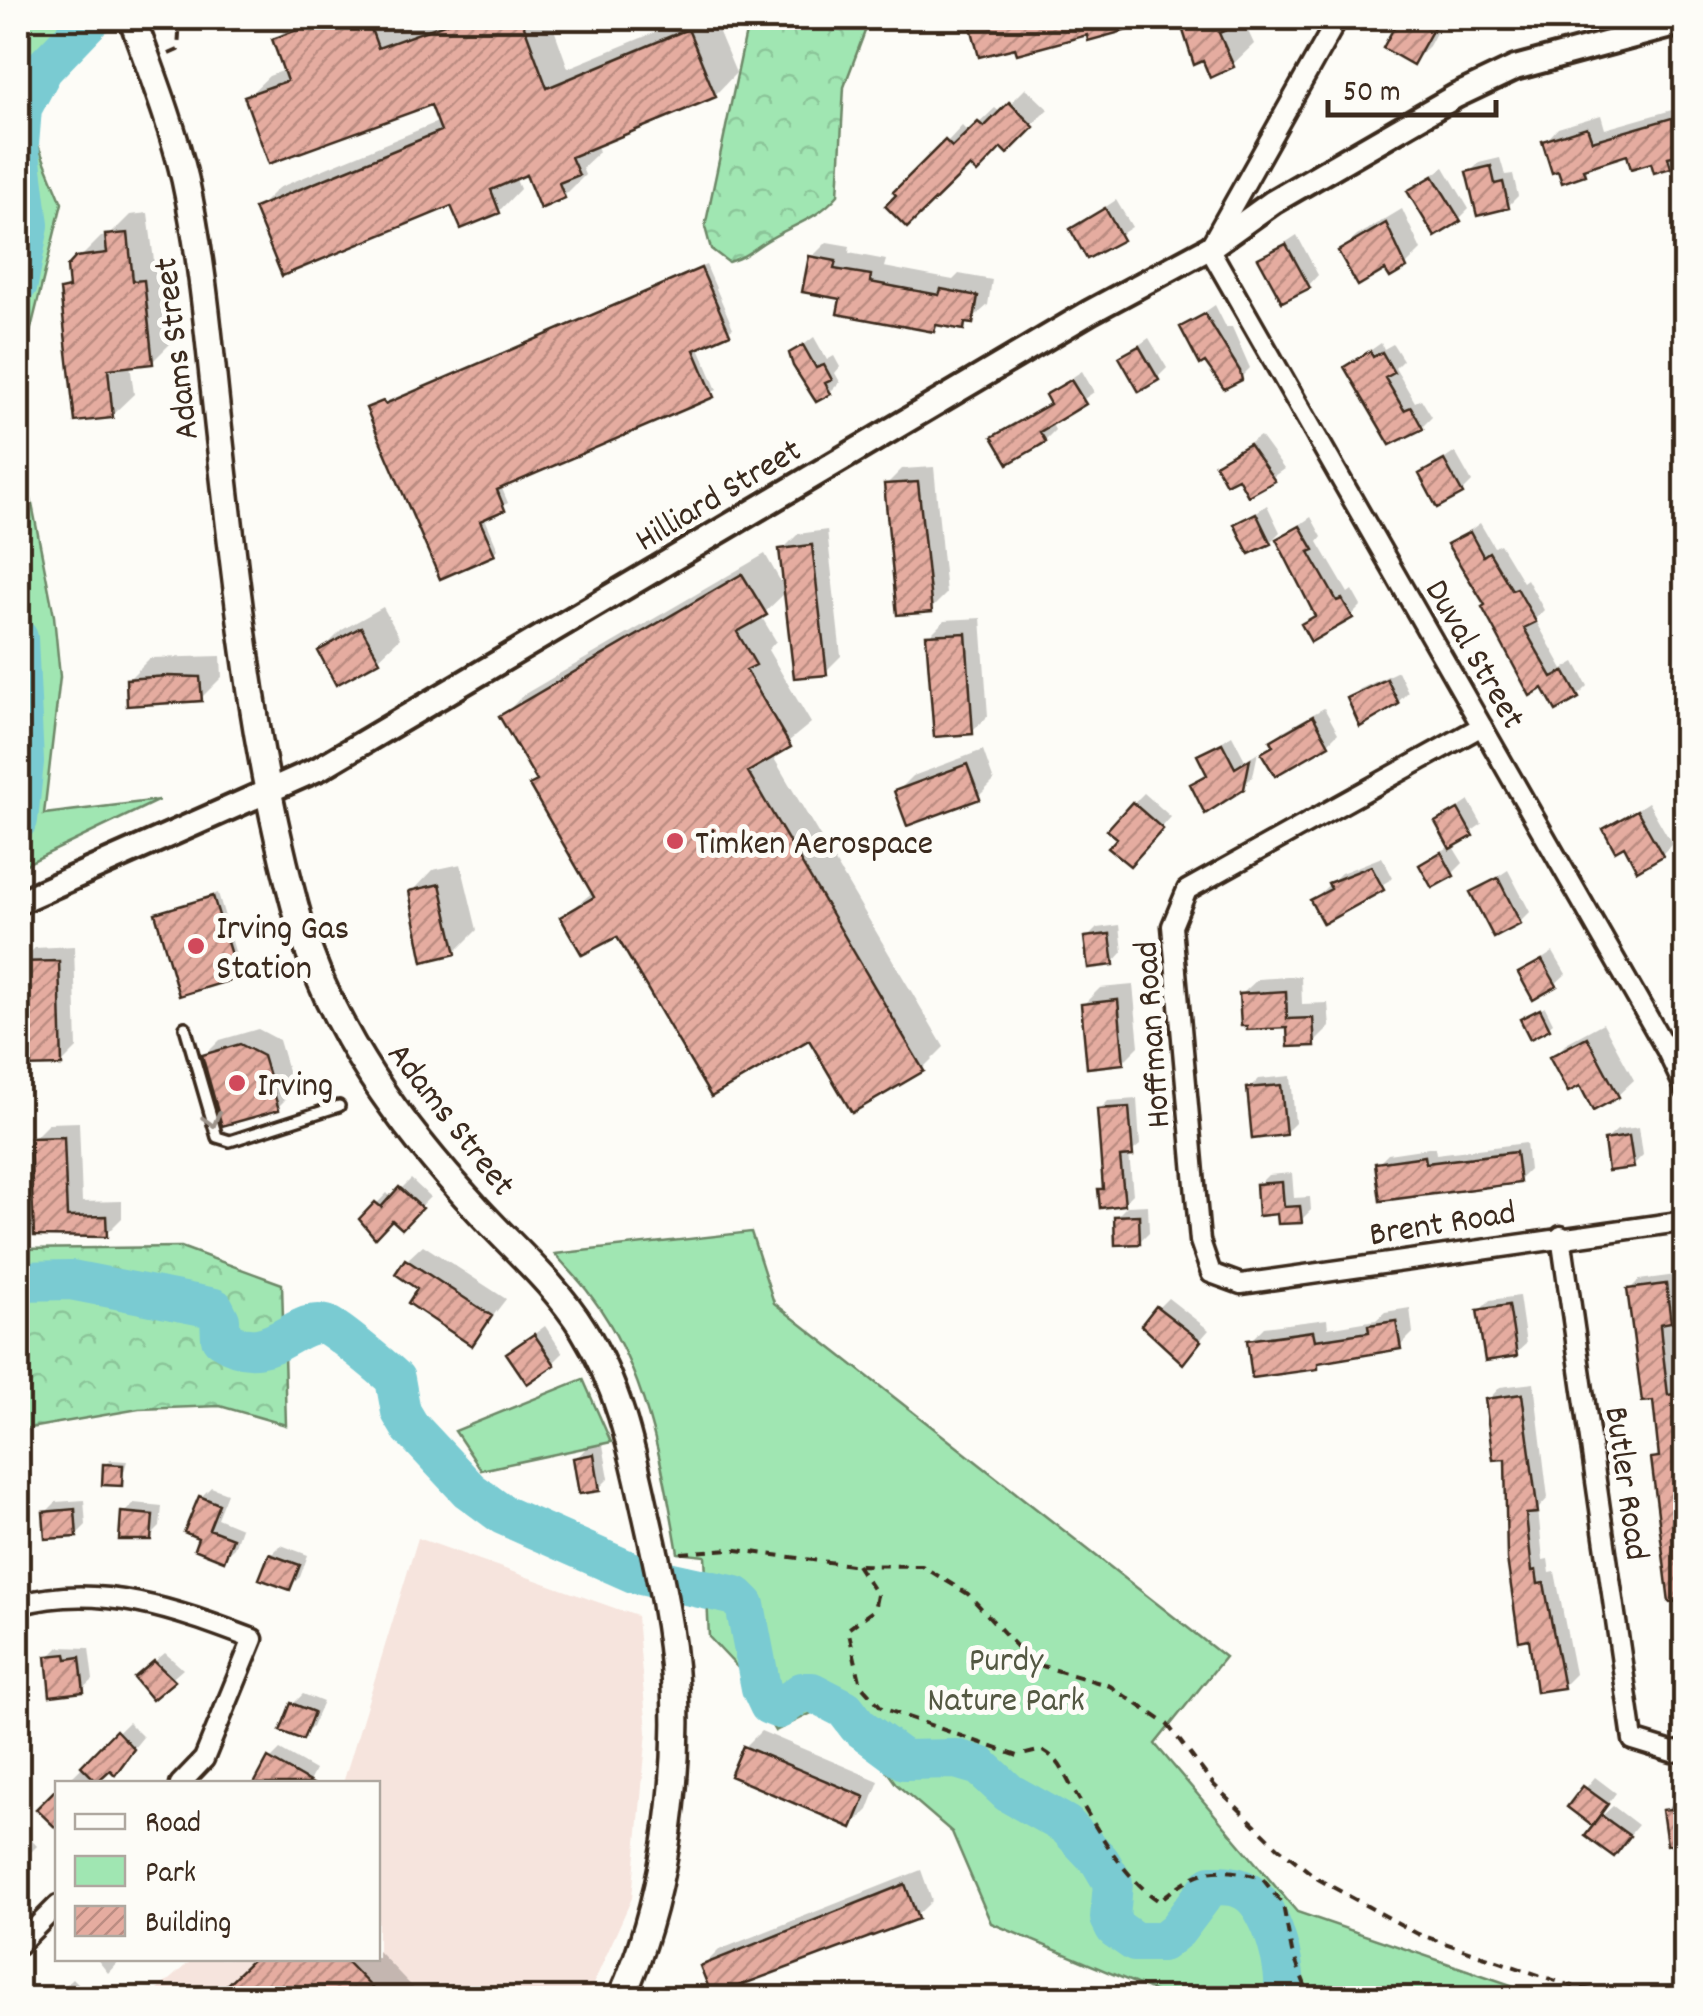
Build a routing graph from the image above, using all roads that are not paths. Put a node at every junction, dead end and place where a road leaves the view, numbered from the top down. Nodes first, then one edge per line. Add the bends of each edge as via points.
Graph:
1 (1338, 18) edge
2 (132, 19) edge
3 (1686, 22) edge
4 (1209, 248) junction
5 (1482, 726) junction
6 (266, 793) junction
7 (18, 902) edge
8 (184, 1027) dead end
9 (1686, 1038) edge
10 (1666, 1048) junction
11 (1686, 1091) edge
12 (339, 1106) dead end
13 (1686, 1221) edge
14 (1561, 1236) junction
15 (1210, 1273) joint
16 (18, 1605) edge
17 (1686, 1750) edge
18 (183, 1781) edge
19 (55, 1908) edge
20 (18, 1945) edge
21 (621, 1998) edge

1 - 4 street
2 - 6 main road, Adams Street via 172,130 202,269
3 - 4 street, Hilliard Street via 1500,75 1273,202
4 - 5 street, Duval Street
4 - 6 street, Hilliard Street via 320,768
5 - 10 street, Duval Street
5 - 15 street, Hoffman Road via 1186,890 1172,926 1200,1241
6 - 7 street, Hilliard Street
6 - 21 main road, Adams Street via 316,978 343,1032 400,1120 582,1326 611,1381 629,1436 664,1569 675,1754 648,1917
8 -> 12 lane via 217,1137 230,1141
9 - 10 street
10 - 11 street, Duval Street
13 - 14 street, Brent Road
14 - 15 street, Brent Road via 1241,1284
14 - 17 street, Butler Road via 1633,1740
16 - 18 street via 95,1595 178,1610 252,1639 204,1759
19 - 20 street

